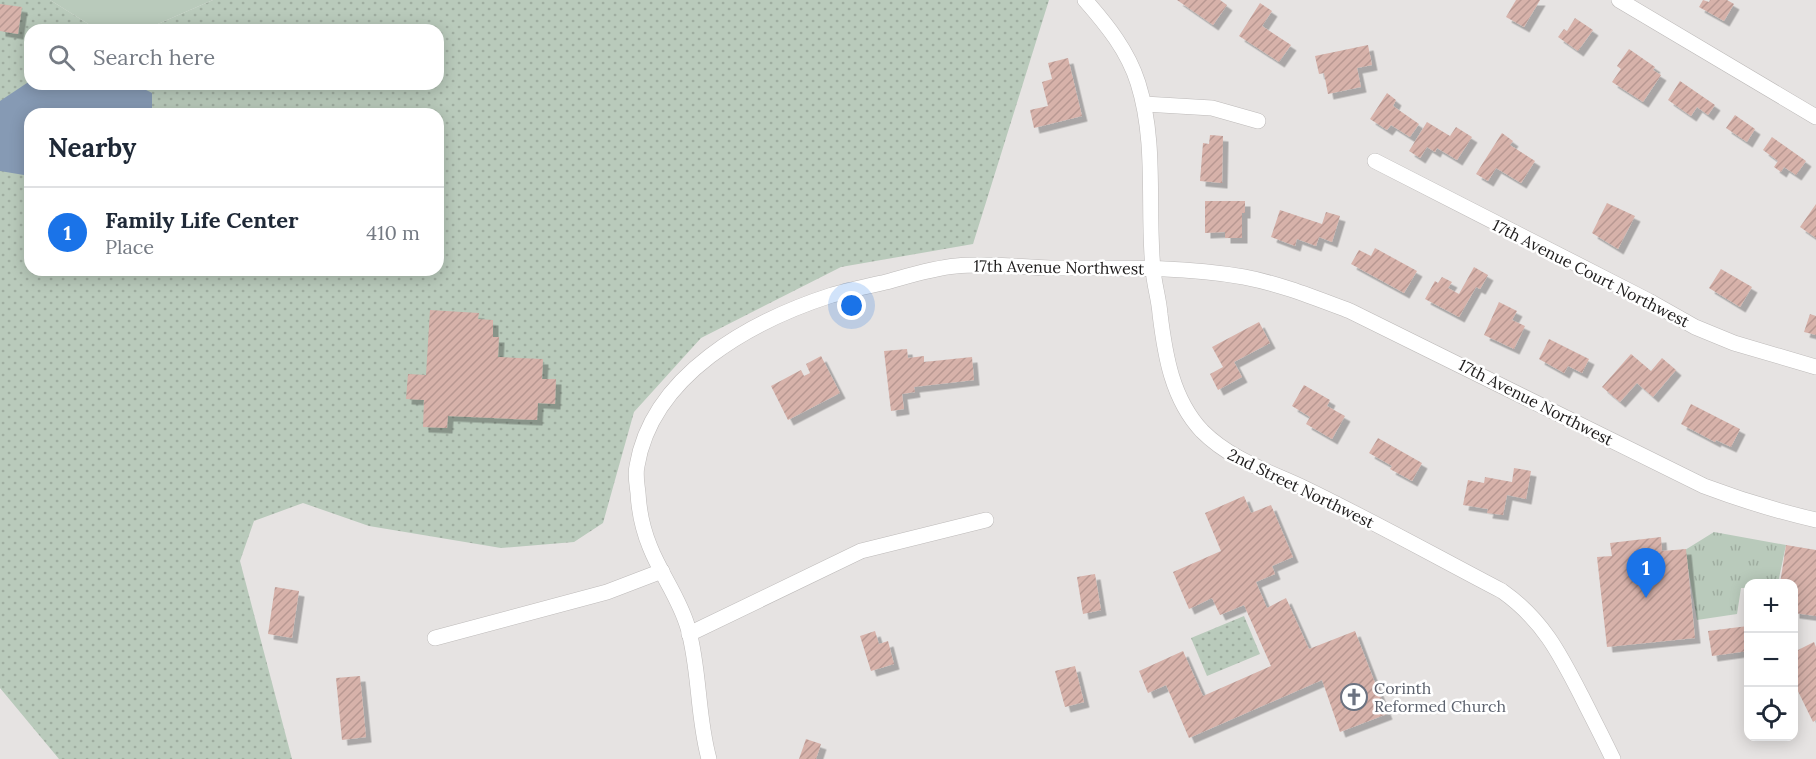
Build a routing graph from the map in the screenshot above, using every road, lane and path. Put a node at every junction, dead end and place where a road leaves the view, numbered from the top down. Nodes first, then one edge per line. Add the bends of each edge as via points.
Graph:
1 (1084, 0) edge
2 (1619, 0) edge
3 (1144, 105) junction
4 (1816, 117) edge
5 (1258, 121) dead end
6 (1375, 160) dead end
7 (1153, 269) junction
8 (1816, 367) edge
9 (986, 519) dead end
10 (1816, 520) edge
11 (662, 571) junction
12 (689, 634) junction
13 (435, 638) dead end
14 (709, 759) edge
15 (1612, 759) edge

1 - 3 street, 2nd Street Northwest via 1123,50
2 - 4 street
3 - 5 street via 1212,108
3 - 7 street, 2nd Street Northwest
6 - 8 street, 17th Avenue Court Northwest via 1695,327
7 - 10 street, 17th Avenue Northwest via 1207,272 1299,291 1474,370 1704,486
7 - 11 street, 17th Avenue Northwest via 953,266 834,294 777,317 730,343 692,369 673,389 644,436 636,469 638,501 642,523
7 - 15 street, 2nd Street Northwest via 1170,372 1183,405 1200,429 1237,459 1300,487 1515,600 1544,629 1557,649
9 - 12 street via 861,551
11 - 12 street, 17th Avenue Northwest via 679,603
11 - 13 street via 607,592
12 - 14 street, 17th Avenue Northwest

